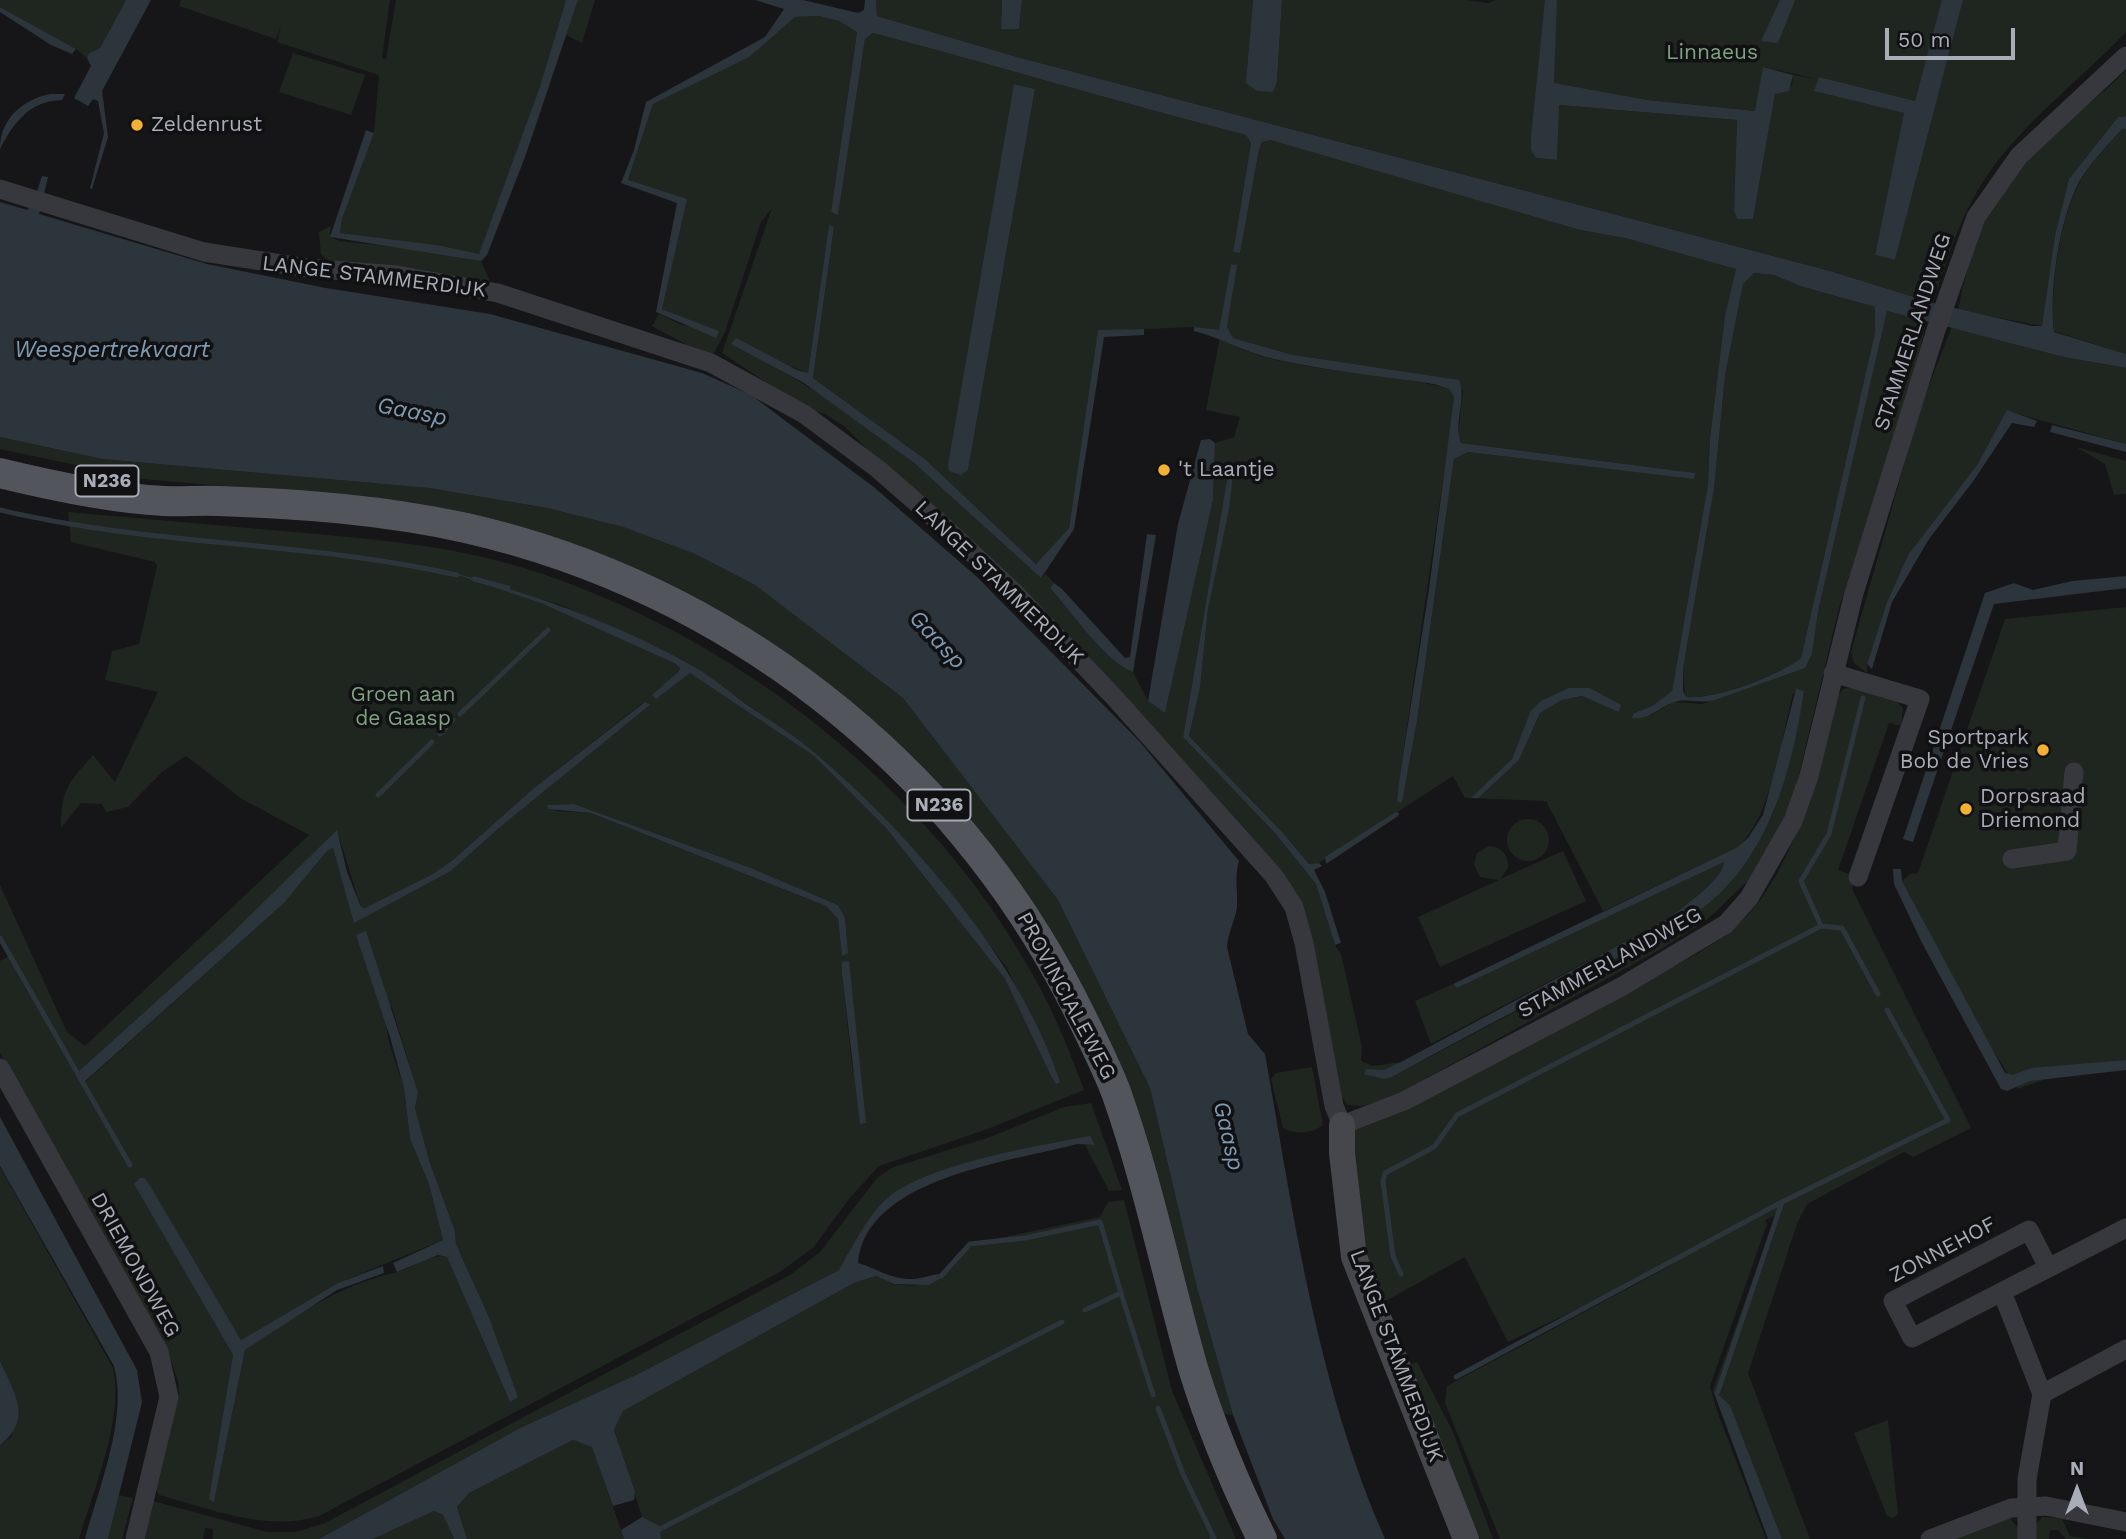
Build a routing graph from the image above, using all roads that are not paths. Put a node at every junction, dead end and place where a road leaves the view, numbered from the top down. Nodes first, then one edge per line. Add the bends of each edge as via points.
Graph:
1 (2126, 56) edge
2 (0, 189) edge
3 (0, 458) edge
4 (0, 473) edge
5 (214, 500) junction
6 (1833, 673) junction
7 (2074, 772) dead end
8 (2012, 859) dead end
9 (1858, 877) dead end
10 (0, 1068) edge
11 (1342, 1125) junction
12 (2126, 1227) edge
13 (2048, 1267) junction
14 (2002, 1292) junction
15 (2126, 1349) edge
16 (2042, 1394) junction
17 (2028, 1507) junction
18 (2126, 1522) edge
19 (135, 1539) edge
20 (1262, 1539) edge
21 (1466, 1539) edge
22 (1930, 1539) edge
23 (2027, 1539) edge

1 - 6 street, STAMMERLANDWEG via 2026,149 1976,217 1868,544
2 - 11 street, LANGE STAMMERDIJK via 204,252 307,268 397,275 498,293 707,361 804,414 878,468 1015,593 1275,876 1294,907 1304,943 1334,1105
3 - 5 main road, PROVINCIALEWEG / N236
4 - 5 main road, PROVINCIALEWEG / N236 via 117,495 165,501
5 - 20 main road, PROVINCIALEWEG / N236 via 402,516 469,529 589,565 647,589 741,639 850,719 904,768 1014,897 1087,1028 1119,1104 1210,1420
6 - 9 street via 1920,699
6 - 11 street, STAMMERLANDWEG via 1793,821 1763,878 1726,924 1621,987 1416,1095
7 - 8 street via 2067,850
10 - 19 street, DRIEMONDWEG via 159,1352 169,1397
11 - 21 street, LANGE STAMMERDIJK via 1354,1257
12 - 13 street, ZONNEHOF
13 - 14 street, ZONNEHOF
13 - 14 street, ZONNEHOF via 2029,1230 1893,1301 1912,1338
14 - 16 street
15 - 16 street
16 - 17 street via 2027,1479
17 - 18 street via 2046,1506
17 - 22 street via 2011,1508
17 - 23 street

